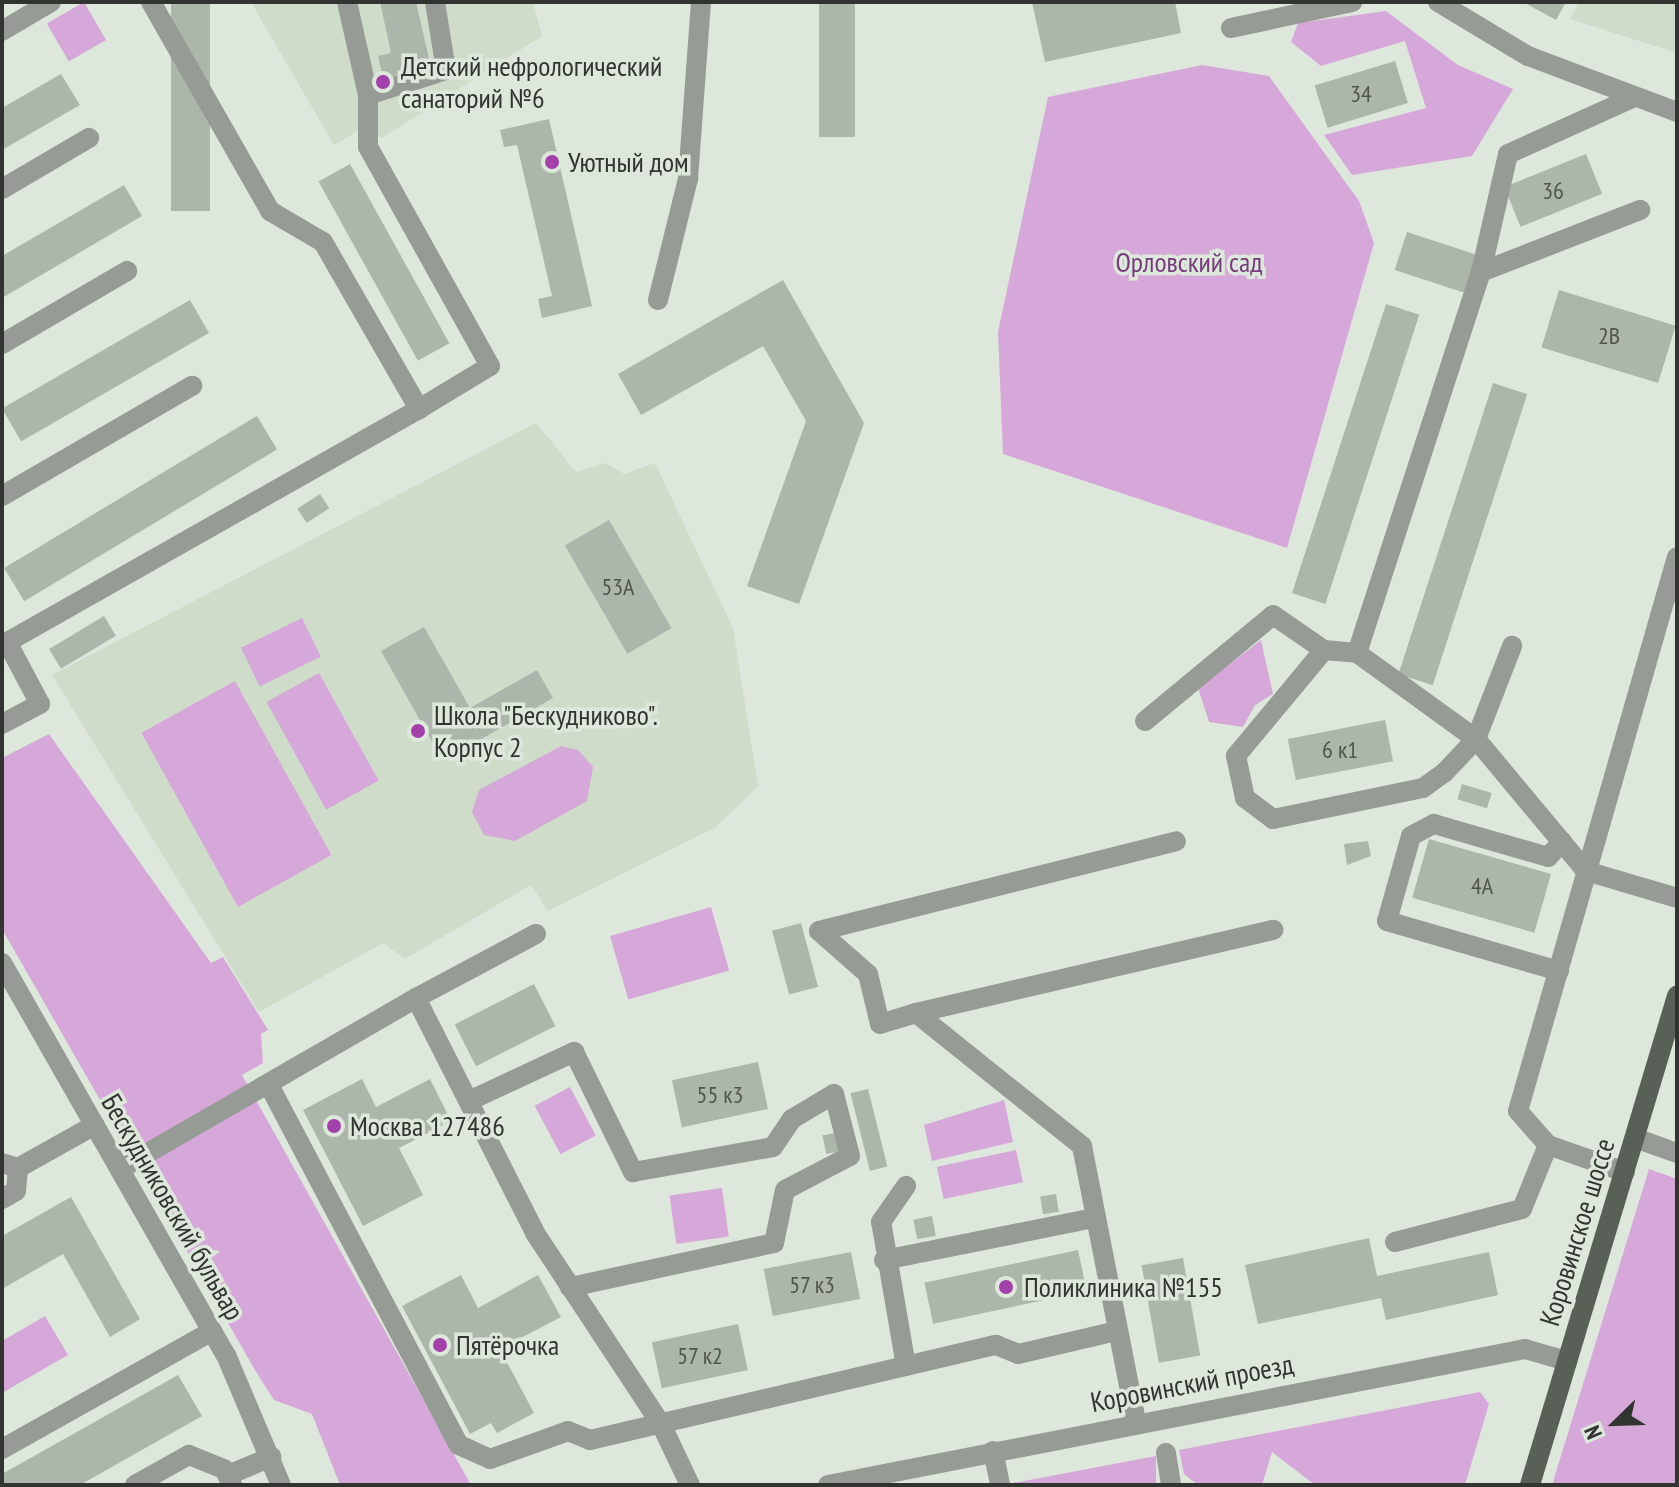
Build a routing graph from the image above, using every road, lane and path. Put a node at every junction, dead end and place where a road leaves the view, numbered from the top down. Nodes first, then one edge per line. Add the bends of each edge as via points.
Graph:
1 (51, 2) edge
2 (151, 2) edge
3 (347, 2) edge
4 (435, 2) edge
5 (701, 2) edge
6 (1352, 2) edge
7 (1438, 2) edge
8 (1231, 28) dead end
9 (2, 31) edge
10 (368, 95) junction
11 (1632, 98) junction
12 (1677, 112) edge
13 (89, 138) dead end
14 (2, 189) edge
15 (1640, 210) dead end
16 (127, 271) dead end
17 (1481, 272) junction
18 (658, 300) dead end
19 (2, 344) edge
20 (192, 386) dead end
21 (419, 409) junction
22 (2, 496) edge
23 (1677, 557) edge
24 (4, 643) edge
25 (1512, 646) dead end
26 (1324, 650) junction
27 (1357, 653) junction
28 (1145, 721) dead end
29 (2, 724) edge
30 (1476, 739) junction
31 (1176, 841) dead end
32 (1562, 842) junction
33 (1586, 871) junction
34 (1677, 898) edge
35 (1273, 930) dead end
36 (536, 934) dead end
37 (2, 963) edge
38 (1559, 971) junction
39 (1677, 996) edge
40 (416, 998) junction
41 (916, 1013) junction
42 (270, 1087) junction
43 (471, 1100) junction
44 (95, 1125) junction
45 (1635, 1138) junction
46 (1548, 1145) junction
47 (1677, 1153) edge
48 (10, 1165) edge
49 (120, 1169) junction
50 (1625, 1172) junction
51 (906, 1186) dead end
52 (2, 1199) edge
53 (1094, 1218) junction
54 (1395, 1242) dead end
55 (884, 1260) junction
56 (570, 1287) junction
57 (212, 1331) junction
58 (1117, 1331) junction
59 (1567, 1361) junction
60 (906, 1366) junction
61 (1136, 1421) junction
62 (661, 1424) junction
63 (2, 1449) edge
64 (993, 1451) junction
65 (1166, 1453) dead end
66 (271, 1457) junction
67 (230, 1480) edge
68 (135, 1485) edge
69 (281, 1485) edge
70 (690, 1485) edge
71 (828, 1485) edge
72 (1000, 1485) edge
73 (1171, 1485) edge
74 (1530, 1485) edge

1 - 9 street
2 - 21 street via 270,211 323,242
3 - 10 street
4 - 10 street via 446,70
5 - 18 street via 688,179
6 - 8 street
7 - 11 street via 1528,56
10 - 21 street via 368,147 490,366
11 - 12 street
11 - 17 street via 1508,154
13 - 14 street
15 - 17 street
16 - 19 street
17 - 27 street
20 - 22 street
21 - 24 street
23 - 33 street
24 - 29 street via 40,704
25 - 30 street
26 - 27 street
26 - 28 street via 1273,615
26 - 30 street via 1236,756 1245,798 1273,819 1423,788
27 - 30 street
30 - 32 street
31 - 41 street via 819,931 868,974 880,1024
32 - 33 street
32 - 38 street via 1548,857 1434,824 1411,836 1387,921
33 - 34 street
33 - 38 street
35 - 41 street
36 - 40 street
37 - 44 street, Бескудниковский бульвар
38 - 46 street via 1518,1111
39 - 45 main road, Коровинское шоссе
40 - 42 street
40 - 43 street
41 - 53 street via 1082,1146
42 - 49 street
42 - 62 street via 459,1445 490,1459 568,1431 590,1440
43 - 56 street
43 - 56 street via 574,1052 633,1172 773,1147 792,1119 834,1094 850,1156 785,1190 774,1243
44 - 48 street
44 - 49 street, Бескудниковский бульвар
45 - 47 street
45 - 50 main road, Коровинское шоссе
46 - 50 street
46 - 54 street via 1522,1209
48 - 52 street via 16,1191
49 - 57 street, Бескудниковский бульвар
50 - 59 main road, Коровинское шоссе
51 - 55 street via 881,1222
53 - 55 street
53 - 58 street
55 - 60 street
56 - 62 street
57 - 63 street
57 - 66 street, Бескудниковский бульвар
58 - 60 street via 1018,1354 996,1345
58 - 61 street
59 - 61 street, Коровинский проезд via 1525,1349
59 - 74 main road, Коровинское шоссе
60 - 62 street
61 - 64 street, Коровинский проезд
62 - 70 street
64 - 71 street, Коровинский проезд
64 - 72 street
65 - 73 street
66 - 67 street
66 - 69 street, Бескудниковский бульвар
67 - 68 street via 189,1455

